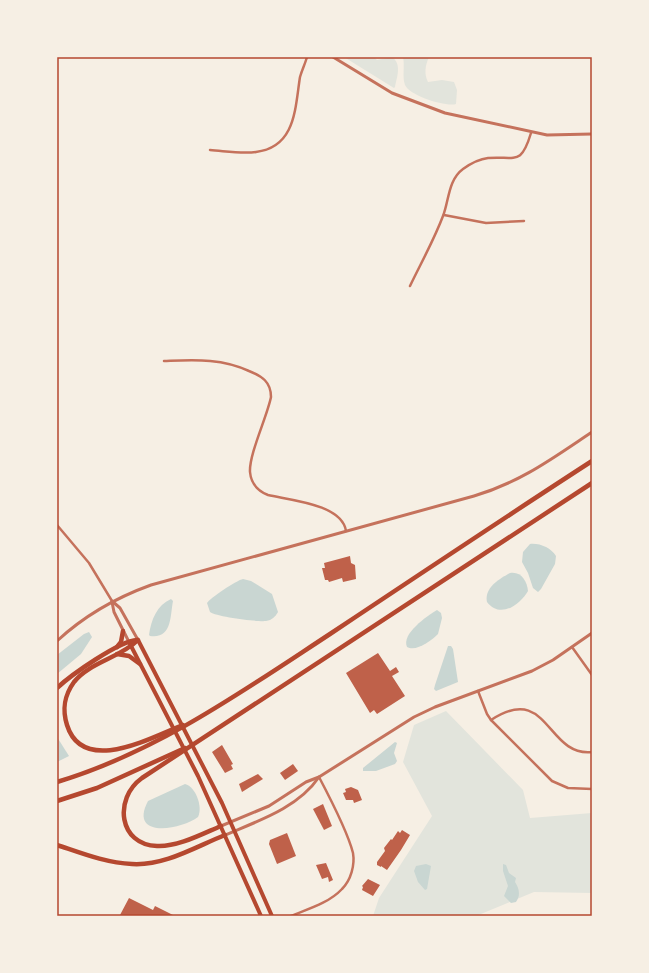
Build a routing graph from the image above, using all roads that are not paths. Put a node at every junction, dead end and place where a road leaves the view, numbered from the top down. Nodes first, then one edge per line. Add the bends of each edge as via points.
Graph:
1 (308, 57) edge
2 (334, 57) edge
3 (531, 133) junction
4 (592, 134) edge
5 (210, 150) dead end
6 (444, 215) junction
7 (524, 221) dead end
8 (410, 286) dead end
9 (164, 361) dead end
10 (592, 432) edge
11 (592, 461) edge
12 (592, 483) edge
13 (57, 525) edge
14 (346, 531) junction
15 (112, 601) junction
16 (123, 631) junction
17 (592, 633) edge
18 (138, 640) junction
19 (57, 641) edge
20 (130, 644) junction
21 (572, 647) junction
22 (115, 652) junction
23 (140, 664) junction
24 (592, 675) edge
25 (57, 688) edge
26 (478, 691) junction
27 (196, 720) junction
28 (491, 720) junction
29 (592, 752) edge
30 (172, 757) junction
31 (319, 777) junction
32 (57, 782) edge
33 (592, 789) edge
34 (57, 801) edge
35 (231, 822) junction
36 (221, 826) junction
37 (235, 831) junction
38 (225, 835) junction
39 (57, 845) edge
40 (261, 916) edge
41 (272, 916) edge
42 (291, 916) edge

1 - 5 street via 300,78 293,122 280,141 272,147 256,152
2 - 3 street via 368,80 416,103 445,113
3 - 4 street via 558,136
3 - 6 street via 525,149 514,159 483,159 461,170 449,190
6 - 7 street via 486,223
6 - 8 street
9 - 14 street via 219,361 237,365 262,377 270,387 271,397 250,465 252,482 268,495 329,510 340,519
10 - 14 street via 531,473 506,486
11 - 27 highway
12 - 30 highway via 205,738
13 - 15 street via 89,563
14 - 15 street via 169,579
15 - 16 street
15 - 18 street via 120,608
15 - 19 street via 79,622
16 - 20 street
16 - 22 highway via 121,642
17 - 21 street
18 - 20 highway
18 - 35 main road
20 - 22 highway
20 - 23 main road
21 - 24 street
21 - 26 street via 532,672
22 - 23 highway via 129,656
22 - 25 highway via 76,672
22 - 27 highway via 82,675 66,694 64,714 73,737 90,749 108,752
23 - 36 main road
26 - 28 street
26 - 31 street via 414,717
27 - 32 highway via 163,739 90,771
28 - 29 street via 515,709 527,709 575,750
28 - 33 street via 552,781 568,788
30 - 34 highway via 97,788
30 - 36 highway via 138,782 127,794 123,812 131,833 146,844 164,846
31 - 35 street via 306,782 269,806
31 - 37 street via 309,790 286,807
31 - 42 street via 353,853 353,868 342,890
35 - 36 street
35 - 37 main road
36 - 38 main road
37 - 38 street
37 - 41 main road
38 - 39 highway via 173,857 141,864 108,860
38 - 40 main road

